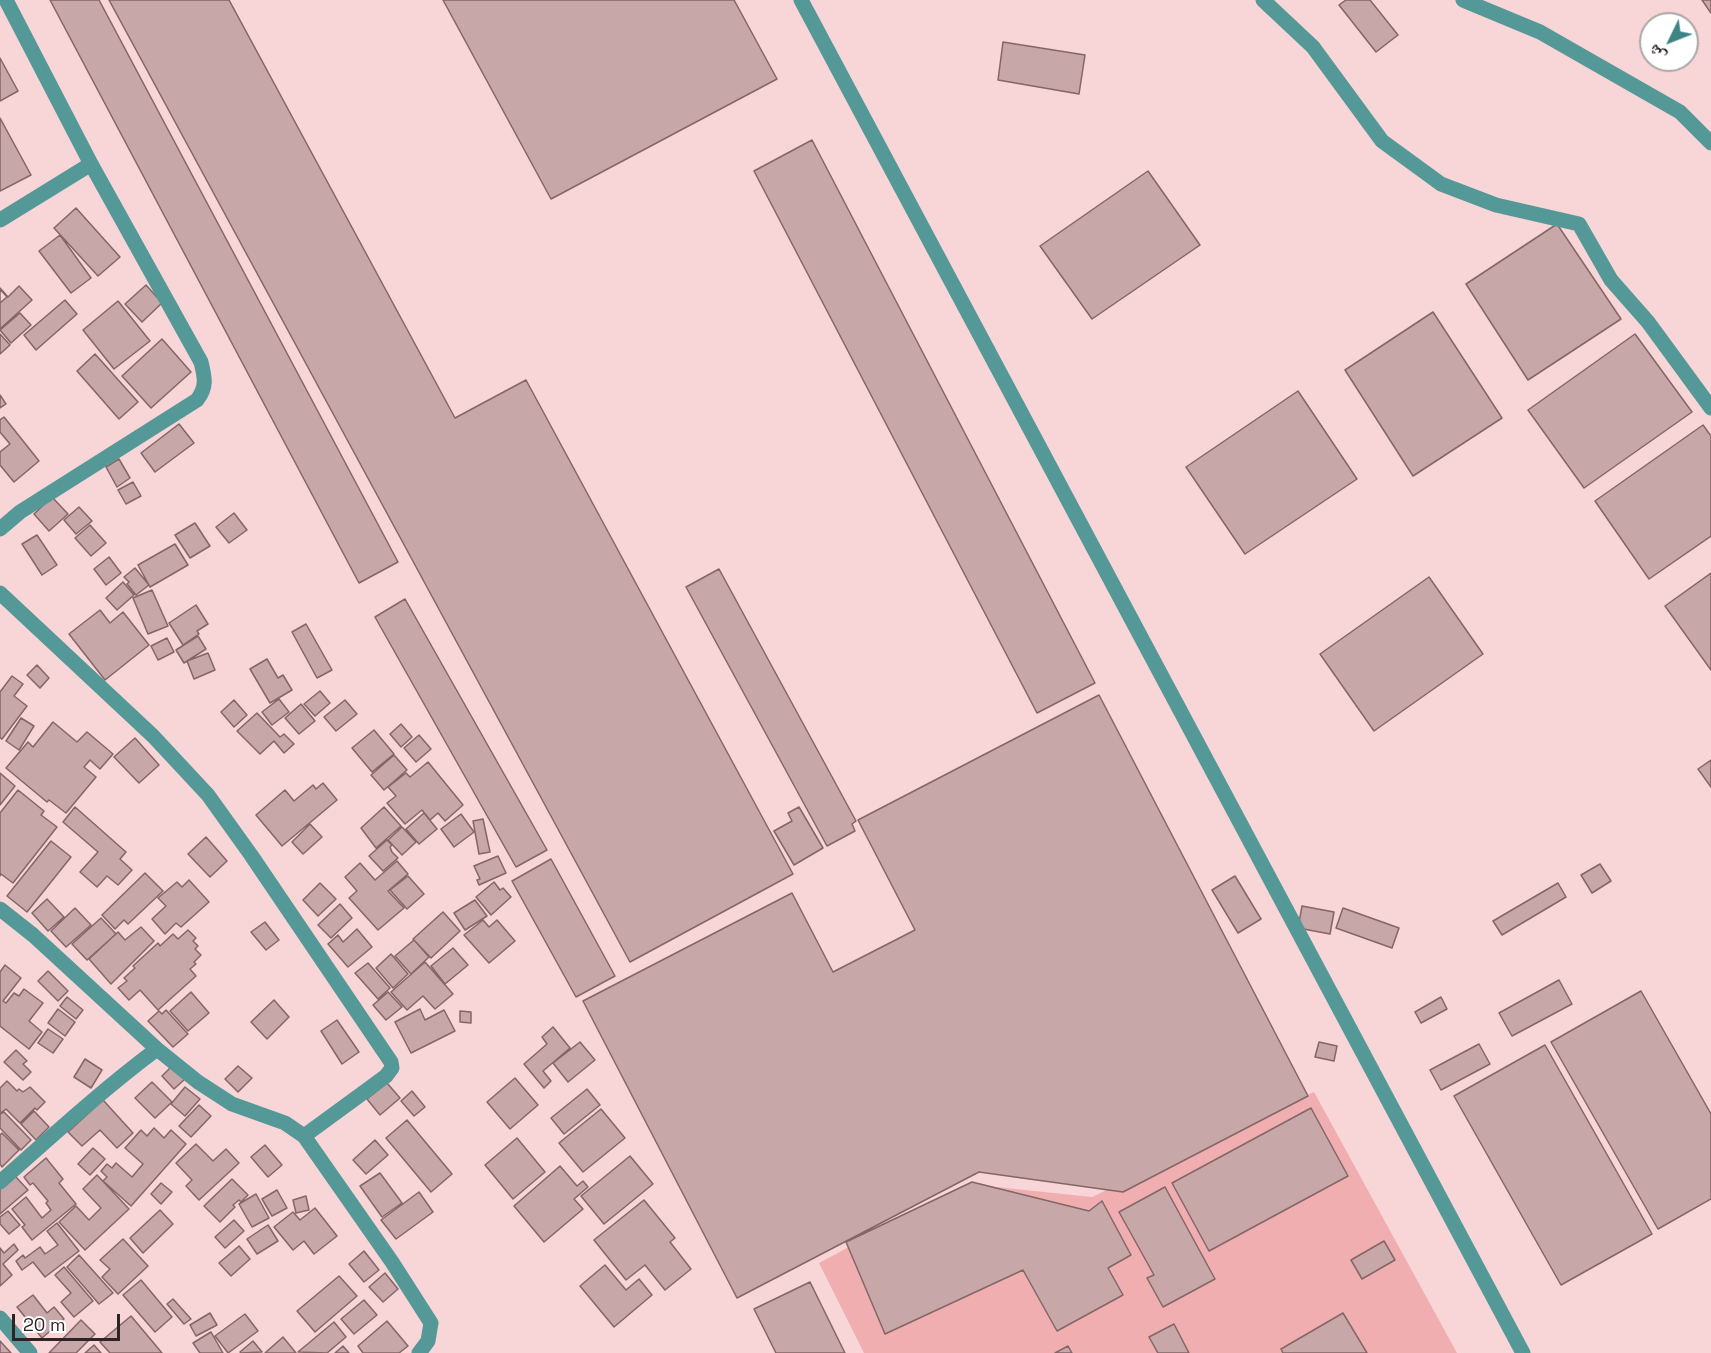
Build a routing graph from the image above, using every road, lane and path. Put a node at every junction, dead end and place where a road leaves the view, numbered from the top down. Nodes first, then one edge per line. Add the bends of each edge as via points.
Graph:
1 (6, 0) edge
2 (801, 0) edge
3 (1263, 0) edge
4 (1463, 0) edge
5 (1711, 143) edge
6 (91, 164) junction
7 (0, 220) edge
8 (1711, 408) edge
9 (0, 529) edge
10 (0, 593) edge
11 (0, 909) edge
12 (157, 1049) junction
13 (304, 1136) junction
14 (0, 1182) edge
15 (0, 1318) edge
16 (30, 1353) edge
17 (419, 1353) edge
18 (1523, 1353) edge

1 - 6 street
2 - 18 street
3 - 8 street via 1313,47 1383,141 1441,184 1496,205 1579,224 1611,280 1648,322
4 - 5 street via 1540,32 1680,112
6 - 7 street
6 - 9 street via 201,362 206,379 204,390 196,400 20,512
10 - 13 street via 153,736 208,795 392,1062 386,1077
11 - 12 street
12 - 13 street via 232,1104 285,1123
12 - 14 street via 110,1084
13 - 17 street via 432,1323 428,1341
15 - 16 street

